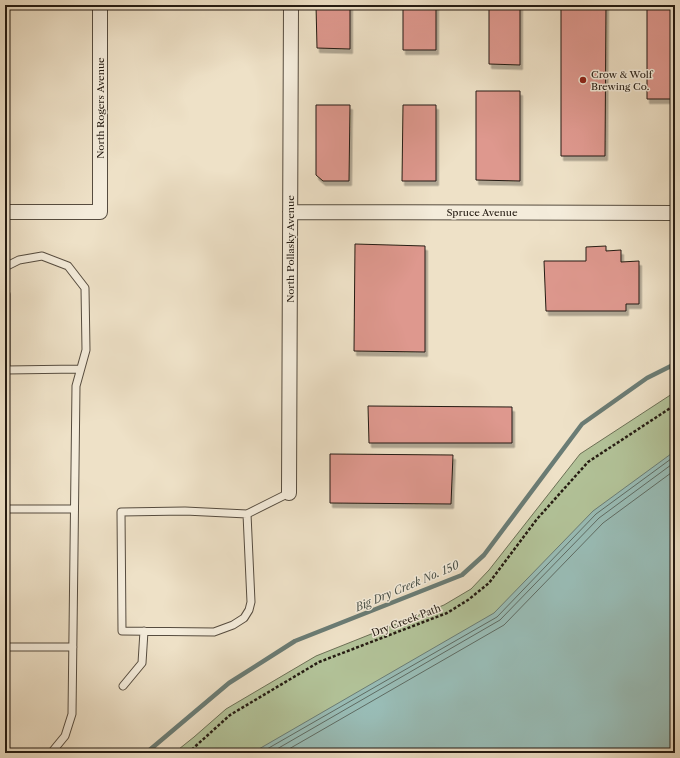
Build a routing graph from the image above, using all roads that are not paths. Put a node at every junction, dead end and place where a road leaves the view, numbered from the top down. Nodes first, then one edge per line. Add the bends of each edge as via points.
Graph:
1 (100, 5) edge
2 (290, 5) edge
3 (5, 212) edge
4 (290, 212) junction
5 (675, 213) edge
6 (5, 267) edge
7 (6, 294) dead end
8 (80, 369) junction
9 (289, 493) joint
10 (5, 509) edge
11 (74, 509) junction
12 (247, 514) junction
13 (144, 631) junction
14 (5, 647) edge
15 (73, 647) junction
16 (123, 686) dead end
17 (51, 753) edge

1 - 3 street, North Rogers Avenue via 100,212
2 - 4 street, North Pollasky Avenue
4 - 5 street, Spruce Avenue
4 - 9 street, North Pollasky Avenue
6 - 8 lane via 20,260 42,256 68,266 84,288 86,350
7 - 8 lane via 6,370
8 - 11 lane via 76,386
9 - 12 lane
10 - 11 lane
11 - 15 lane
12 - 13 lane via 251,602 244,618 214,632
12 - 13 lane via 185,510 121,512 122,631
13 - 16 lane via 142,664
14 - 15 lane
15 - 17 lane via 72,714 65,736

